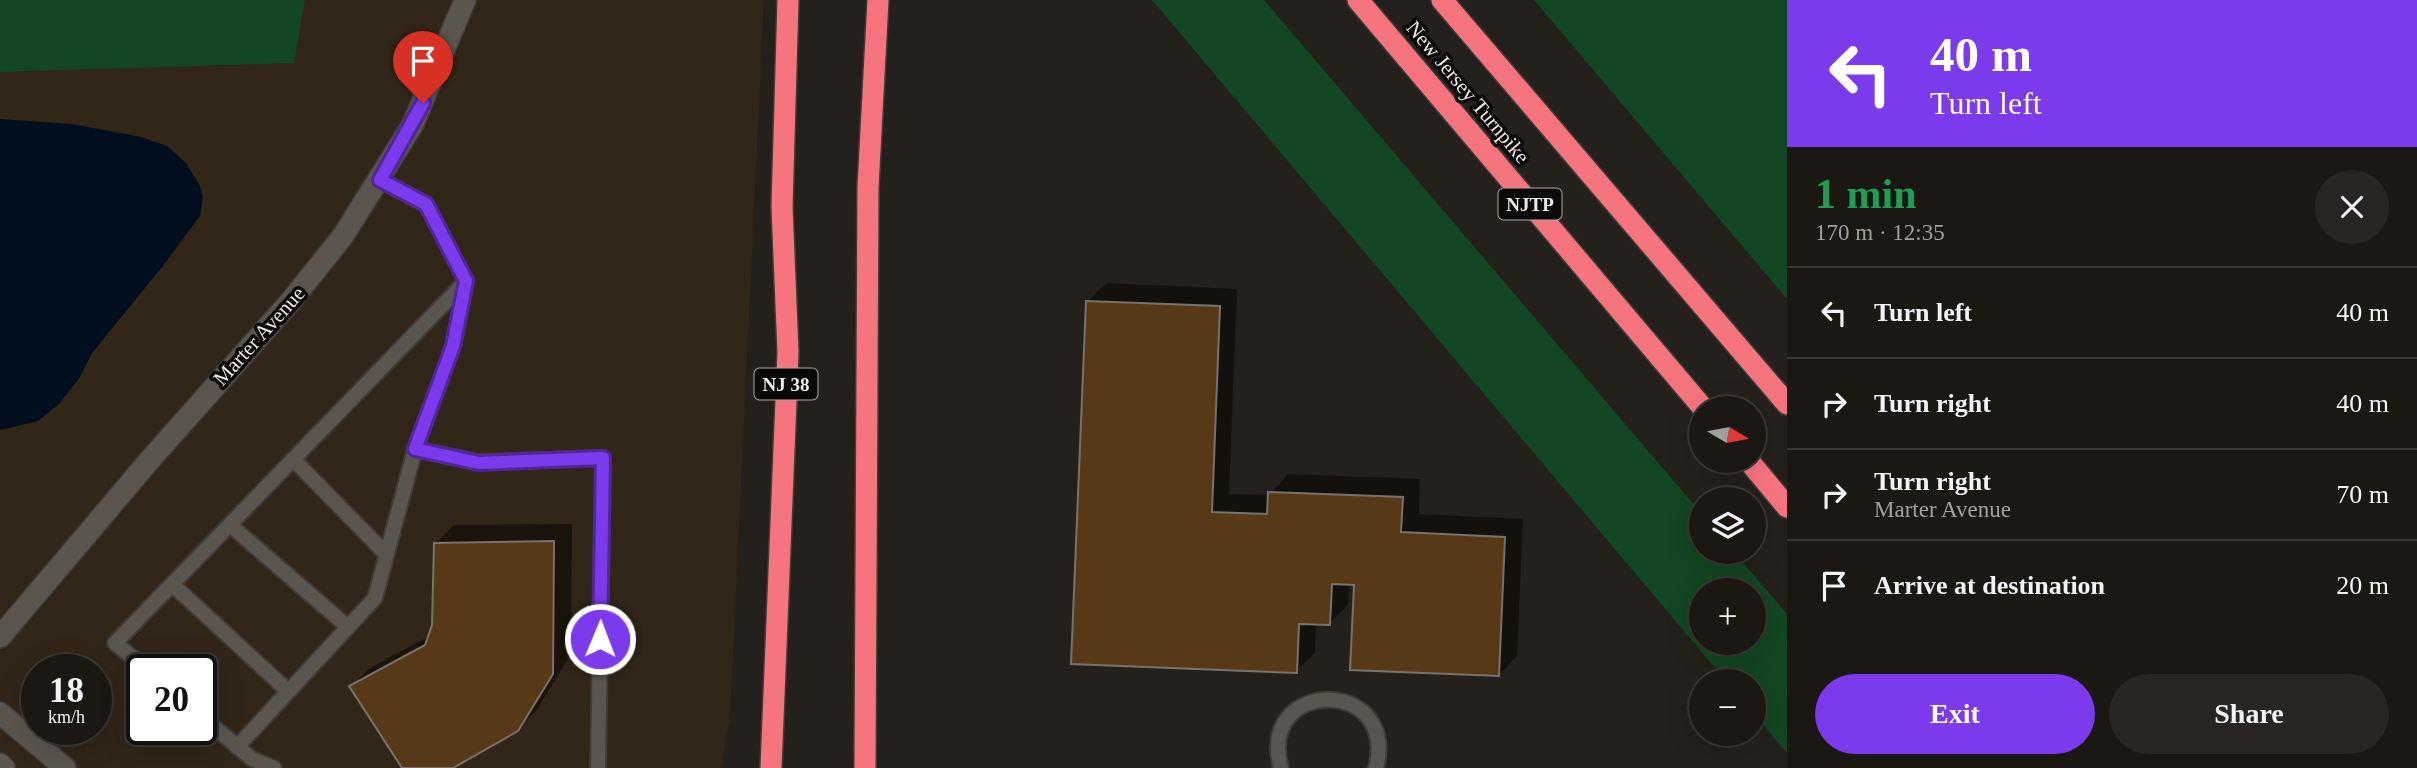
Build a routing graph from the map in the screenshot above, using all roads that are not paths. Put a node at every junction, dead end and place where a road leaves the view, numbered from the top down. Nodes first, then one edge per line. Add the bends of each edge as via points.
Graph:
1 (465, 0) edge
2 (788, 0) edge
3 (878, 0) edge
4 (1358, 0) edge
5 (1442, 0) edge
6 (380, 180) junction
7 (466, 281) junction
8 (1693, 396) edge
9 (1787, 404) edge
10 (415, 449) junction
11 (293, 460) junction
12 (1759, 473) edge
13 (1787, 507) edge
14 (230, 525) junction
15 (386, 554) junction
16 (172, 584) junction
17 (348, 627) junction
18 (0, 637) edge
19 (128, 654) edge
20 (288, 691) junction
21 (0, 713) edge
22 (217, 730) edge
23 (237, 747) junction
24 (0, 764) edge
25 (4, 768) edge
26 (65, 768) edge
27 (274, 768) edge
28 (598, 768) edge
29 (771, 768) edge
30 (864, 768) edge
31 (1281, 768) edge
32 (1376, 768) edge

1 - 6 street, Marter Avenue via 423,103
2 - 29 highway, NJ 38 via 782,207 788,352
3 - 30 highway via 868,187
4 - 8 highway, New Jersey Turnpike / NJTP
5 - 9 highway, New Jersey Turnpike
6 - 7 lane via 426,204
6 - 18 street, Marter Avenue via 311,277
7 - 10 lane via 453,346
7 - 11 lane
10 - 15 lane
10 - 28 lane via 479,463 603,458
11 - 14 lane
11 - 15 lane
12 - 13 highway
14 - 16 lane
14 - 17 lane
15 - 17 lane via 375,598
16 - 19 lane via 115,643
16 - 20 lane
17 - 20 lane
20 - 23 lane
21 - 26 street
22 - 23 lane
23 - 27 lane
24 - 25 street
31 - 32 lane via 1278,738 1284,723 1295,710 1326,698 1350,704 1369,719 1377,734

